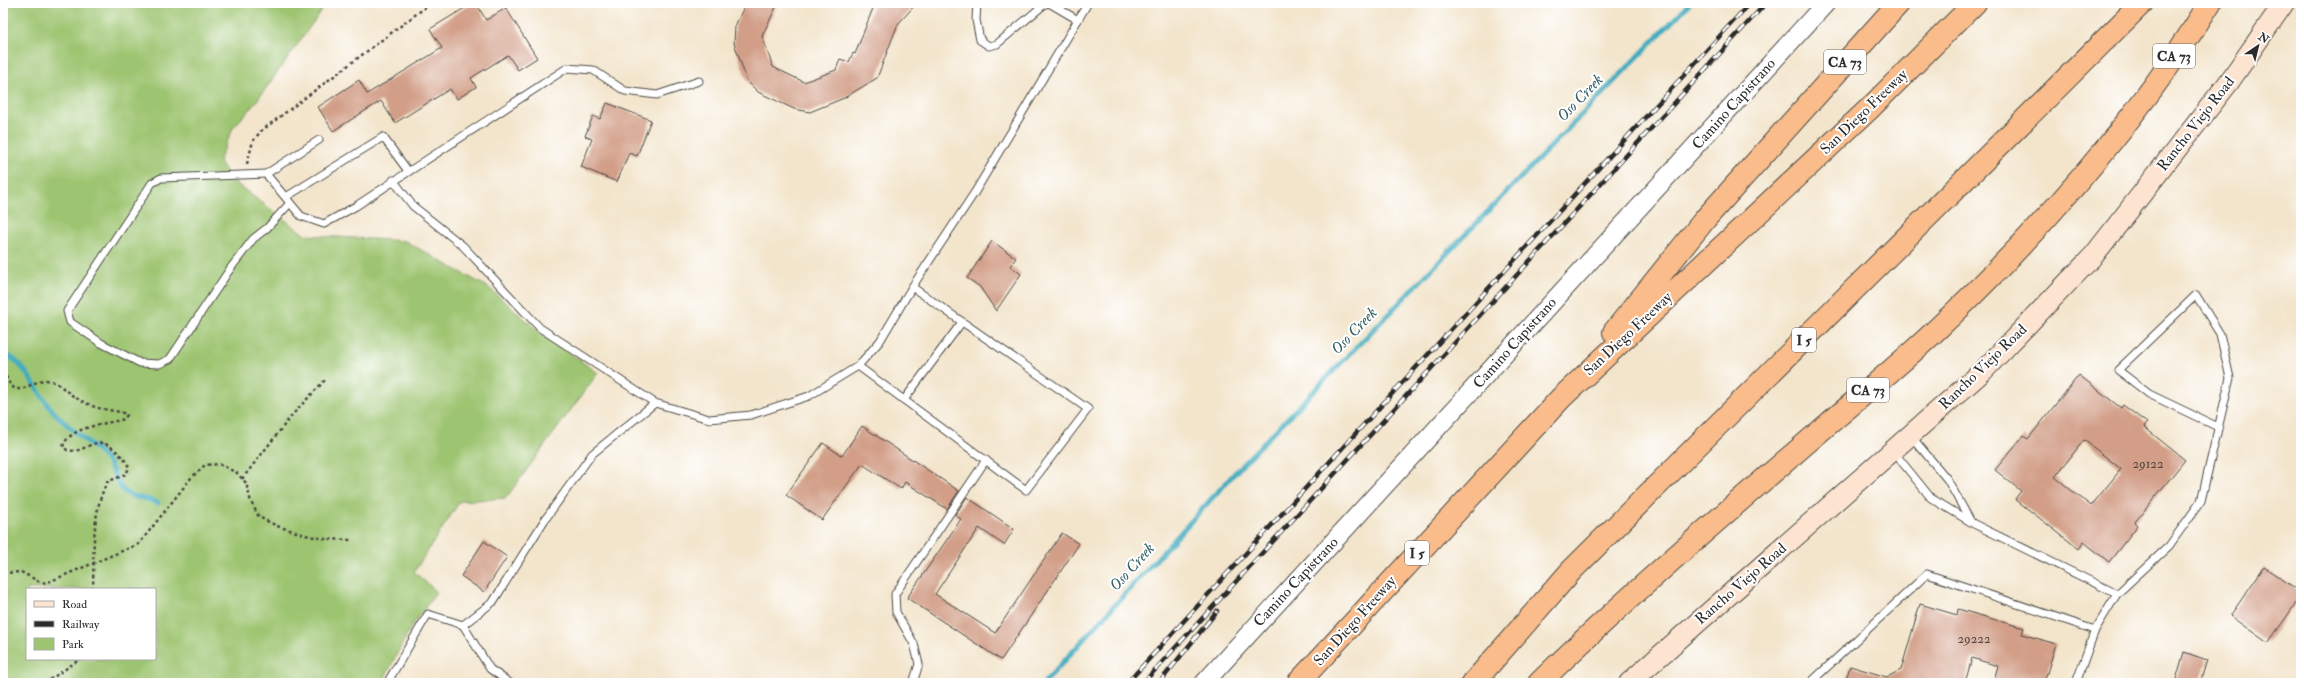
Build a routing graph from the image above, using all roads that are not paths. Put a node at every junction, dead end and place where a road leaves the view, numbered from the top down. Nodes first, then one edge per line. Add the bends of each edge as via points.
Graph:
1 (976, 3) edge
2 (1047, 3) edge
3 (1088, 3) edge
4 (1826, 3) edge
5 (1899, 3) edge
6 (1975, 3) edge
7 (2142, 3) edge
8 (2210, 3) edge
9 (2284, 3) edge
10 (1078, 20) junction
11 (699, 81) dead end
12 (320, 140) dead end
13 (408, 171) junction
14 (266, 174) junction
15 (393, 180) junction
16 (288, 200) junction
17 (912, 287) junction
18 (962, 322) junction
19 (858, 366) junction
20 (1561, 398) junction
21 (904, 400) junction
22 (655, 402) junction
23 (2218, 427) junction
24 (1910, 435) junction
25 (1893, 450) junction
26 (986, 460) junction
27 (1971, 523) junction
28 (2117, 594) junction
29 (463, 625) junction
30 (2095, 630) junction
31 (387, 683) edge
32 (510, 683) edge
33 (913, 683) edge
34 (1204, 683) edge
35 (1298, 683) edge
36 (1473, 683) edge
37 (1539, 683) edge
38 (1629, 683) edge
39 (1810, 683) edge
40 (2076, 683) edge

1 - 2 lane via 980,40 990,46 996,44
2 - 10 lane
3 - 10 lane
4 - 34 street, Camino Capistrano
5 - 20 highway, CA 73 via 1706,218
6 - 20 highway, San Diego Freeway / I 5 via 1868,109
7 - 36 highway, I 5 via 1571,571
8 - 37 highway, CA 73 via 2137,109 2066,197 1999,268 1930,336 1614,612
9 - 24 main road, Rancho Viejo Road via 2229,82 2094,255 1983,371
10 - 17 lane via 974,192
11 - 13 lane via 657,95 625,91 593,70 568,68
12 - 14 lane
13 - 15 lane
13 - 16 lane via 383,137
14 - 16 lane
14 - 16 lane via 161,178 152,183 67,311 70,322 101,343 140,364 159,364 170,359 230,269
15 - 16 lane via 356,206 324,224 301,216
15 - 22 lane via 413,206 463,246 540,328
17 - 18 lane
17 - 19 lane via 880,341
18 - 21 lane
18 - 26 lane via 1088,409 1026,490
19 - 21 lane
19 - 22 lane via 809,396 751,415 709,419
20 - 35 highway, San Diego Freeway / I 5
21 - 26 lane
22 - 29 lane via 592,454 544,521 493,602
23 - 23 lane via 2149,394 2118,370 2196,295 2220,334 2230,378
23 - 28 lane via 2201,501 2170,546
24 - 25 main road, Rancho Viejo Road
24 - 27 lane via 1947,479
25 - 27 lane via 1931,498
25 - 38 main road, Rancho Viejo Road
26 - 33 lane via 895,594 896,612 914,644 919,664
27 - 28 lane
28 - 30 lane
29 - 31 lane via 428,614
29 - 32 lane via 490,669
30 - 39 lane via 1927,574
30 - 40 lane

